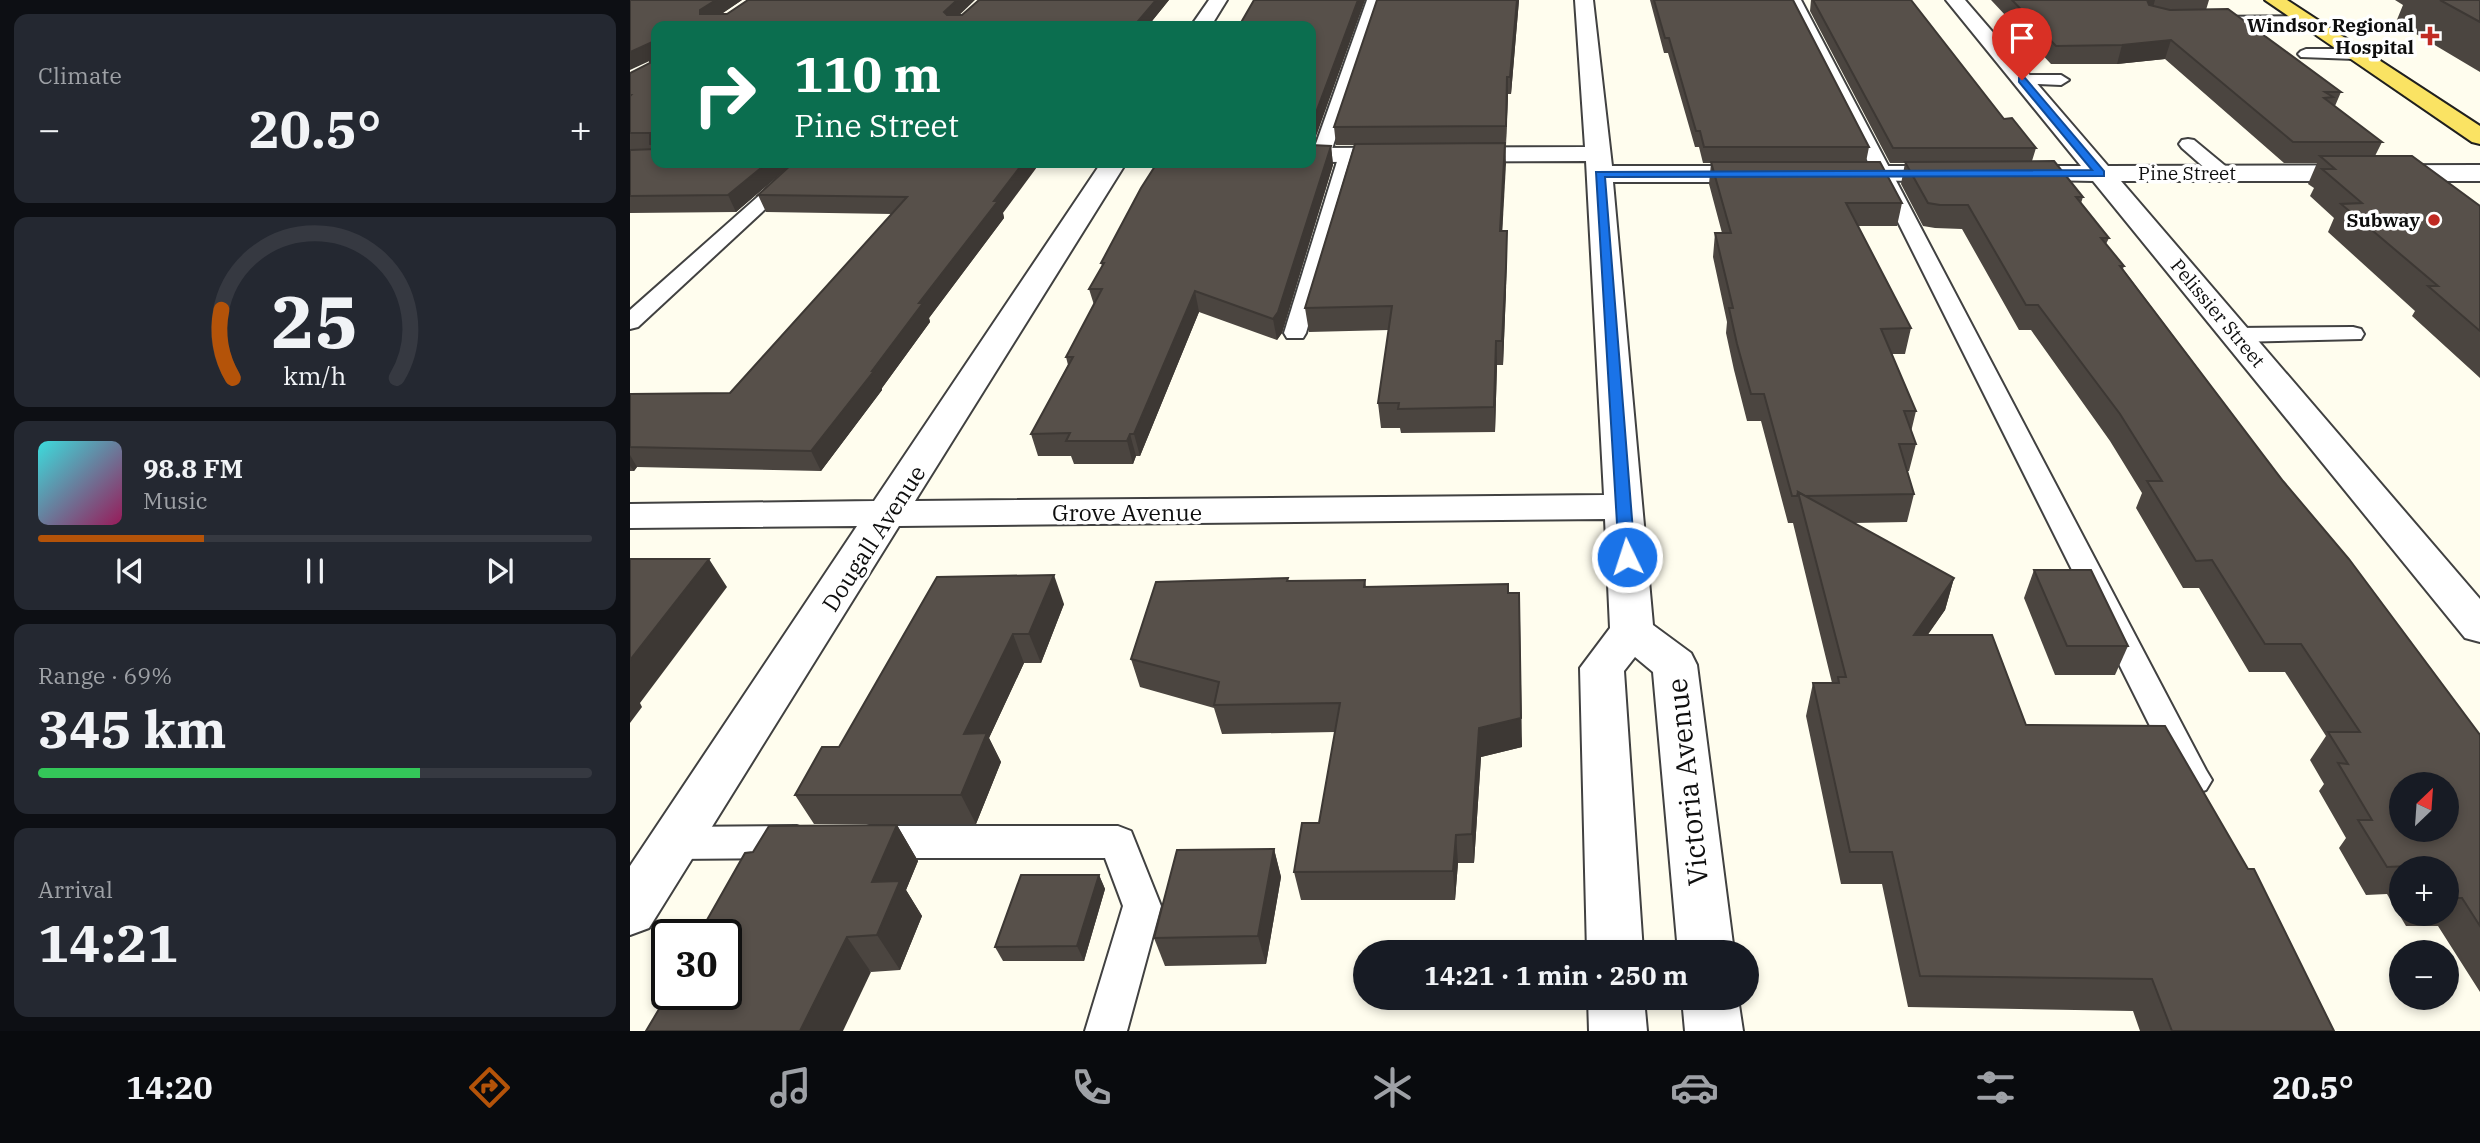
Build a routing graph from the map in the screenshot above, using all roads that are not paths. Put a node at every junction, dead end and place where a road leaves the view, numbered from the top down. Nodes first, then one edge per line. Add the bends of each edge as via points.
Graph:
1 (1218, 0) edge
2 (1374, 0) edge
3 (1584, 0) edge
4 (1794, 0) edge
5 (1955, 0) edge
6 (2274, 0) edge
7 (2304, 20) junction
8 (1204, 21) edge
9 (2190, 21) edge
10 (2306, 54) dead end
11 (2355, 54) junction
12 (2022, 80) junction
13 (2061, 80) dead end
14 (2480, 138) edge
15 (2188, 144) dead end
16 (1316, 155) edge
17 (1348, 155) junction
18 (1599, 164) junction
19 (800, 168) edge
20 (1111, 168) edge
21 (2100, 173) junction
22 (2222, 173) junction
23 (2428, 173) junction
24 (2480, 173) edge
25 (1883, 174) junction
26 (2449, 189) edge
27 (630, 322) edge
28 (1295, 333) dead end
29 (2353, 334) dead end
30 (2236, 335) junction
31 (1623, 507) junction
32 (888, 514) junction
33 (630, 516) edge
34 (2480, 626) edge
35 (1632, 631) junction
36 (2204, 798) edge
37 (673, 843) junction
38 (630, 911) edge
39 (1614, 940) edge
40 (1705, 940) edge
41 (1617, 1010) edge
42 (1711, 1010) edge
43 (1106, 1031) edge
44 (1618, 1031) edge
45 (1714, 1031) edge

1 - 8 street
2 - 16 lane
3 - 18 street
4 - 25 lane
5 - 12 street, Pelissier Street
6 - 7 main road
7 - 9 lane
7 - 11 main road
10 - 11 lane
11 - 14 main road
12 - 13 lane
12 - 21 street, Pelissier Street
15 - 22 lane
16 - 17 street, Pine Street
17 - 18 street, Pine Street
17 - 28 lane
18 - 25 street, Pine Street
18 - 31 street
19 - 27 lane
20 - 32 street, Dougall Avenue
21 - 22 street, Pine Street
21 - 25 street, Pine Street
21 - 30 street, Pelissier Street
22 - 23 street, Pine Street
23 - 24 street, Pine Street
23 - 26 lane
25 - 36 lane
29 - 30 lane
30 - 34 street, Pelissier Street
31 - 32 street, Grove Avenue
31 - 35 street
32 - 33 street, Grove Avenue
32 - 37 street, Dougall Avenue
35 - 39 street via 1602,668
35 - 40 street, Victoria Avenue via 1675,665
37 - 38 street, Dougall Avenue
37 - 43 lane via 1118,842 1143,906
41 - 44 street
42 - 45 street

